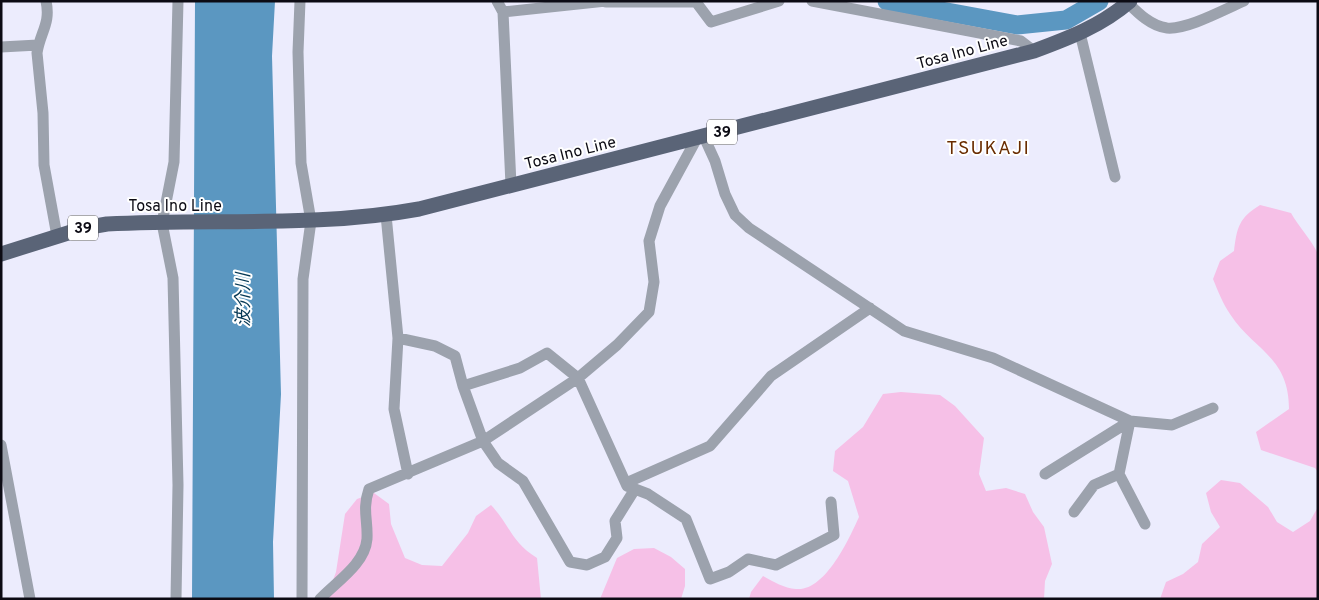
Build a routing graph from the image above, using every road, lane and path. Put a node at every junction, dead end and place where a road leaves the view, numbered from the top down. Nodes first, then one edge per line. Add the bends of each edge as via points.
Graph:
1 (46, 1) edge
2 (178, 1) edge
3 (300, 1) edge
4 (497, 1) edge
5 (778, 1) edge
6 (812, 1) edge
7 (1244, 1) edge
8 (606, 2) edge
9 (1129, 2) edge
10 (503, 12) junction
11 (1080, 33) junction
12 (38, 44) junction
13 (1, 47) edge
14 (1034, 51) junction
15 (701, 138) junction
16 (1115, 177) dead end
17 (511, 186) junction
18 (386, 215) junction
19 (306, 221) junction
20 (165, 223) junction
21 (57, 236) junction
22 (1, 254) edge
23 (870, 308) junction
24 (398, 338) junction
25 (578, 378) junction
26 (463, 386) junction
27 (1214, 408) dead end
28 (1130, 421) junction
29 (484, 441) junction
30 (1, 445) edge
31 (408, 474) junction
32 (1046, 474) dead end
33 (1119, 474) junction
34 (630, 486) junction
35 (831, 502) dead end
36 (1074, 512) dead end
37 (1145, 524) dead end
38 (30, 599) edge
39 (176, 599) edge
40 (302, 599) edge
41 (320, 599) edge

1 - 12 street via 48,23
2 - 20 street via 174,162
3 - 19 street via 298,52
4 - 10 street
5 - 8 street via 711,22 696,2
6 - 14 street via 1021,40
7 - 9 street via 1184,25 1167,28 1152,24
8 - 10 street
9 - 11 main road, Tosa Ino Line / 39 via 1105,21
10 - 17 street
11 - 14 main road, Tosa Ino Line / 39
11 - 16 street
12 - 13 street
12 - 21 street via 44,165
14 - 15 main road, Tosa Ino Line / 39
15 - 17 main road, Tosa Ino Line / 39
15 - 23 street via 735,215
15 - 25 street via 660,206 649,242 654,282 648,312 617,346
17 - 18 main road, Tosa Ino Line / 39
18 - 19 main road, Tosa Ino Line / 39
18 - 24 street
19 - 20 main road, Tosa Ino Line / 39
19 - 40 street via 302,279
20 - 21 main road, Tosa Ino Line / 39 via 107,224
20 - 39 street via 173,278 178,485
21 - 22 main road, Tosa Ino Line / 39
23 - 28 street via 904,330 993,358
23 - 34 street via 771,376 710,446
24 - 26 street via 435,346 455,356
24 - 31 street via 394,409
25 - 26 street via 547,353 520,368
25 - 29 street
25 - 34 street
26 - 29 street
27 - 28 street via 1172,425
28 - 32 street
28 - 33 street
29 - 31 street
29 - 34 street via 498,463 523,481 570,562 587,565 605,557 617,538 615,521
30 - 38 street
31 - 41 street via 369,489 364,505 365,552
33 - 36 street via 1094,485
33 - 37 street
34 - 35 street via 686,519 710,580 729,572 748,558 776,565 834,536

